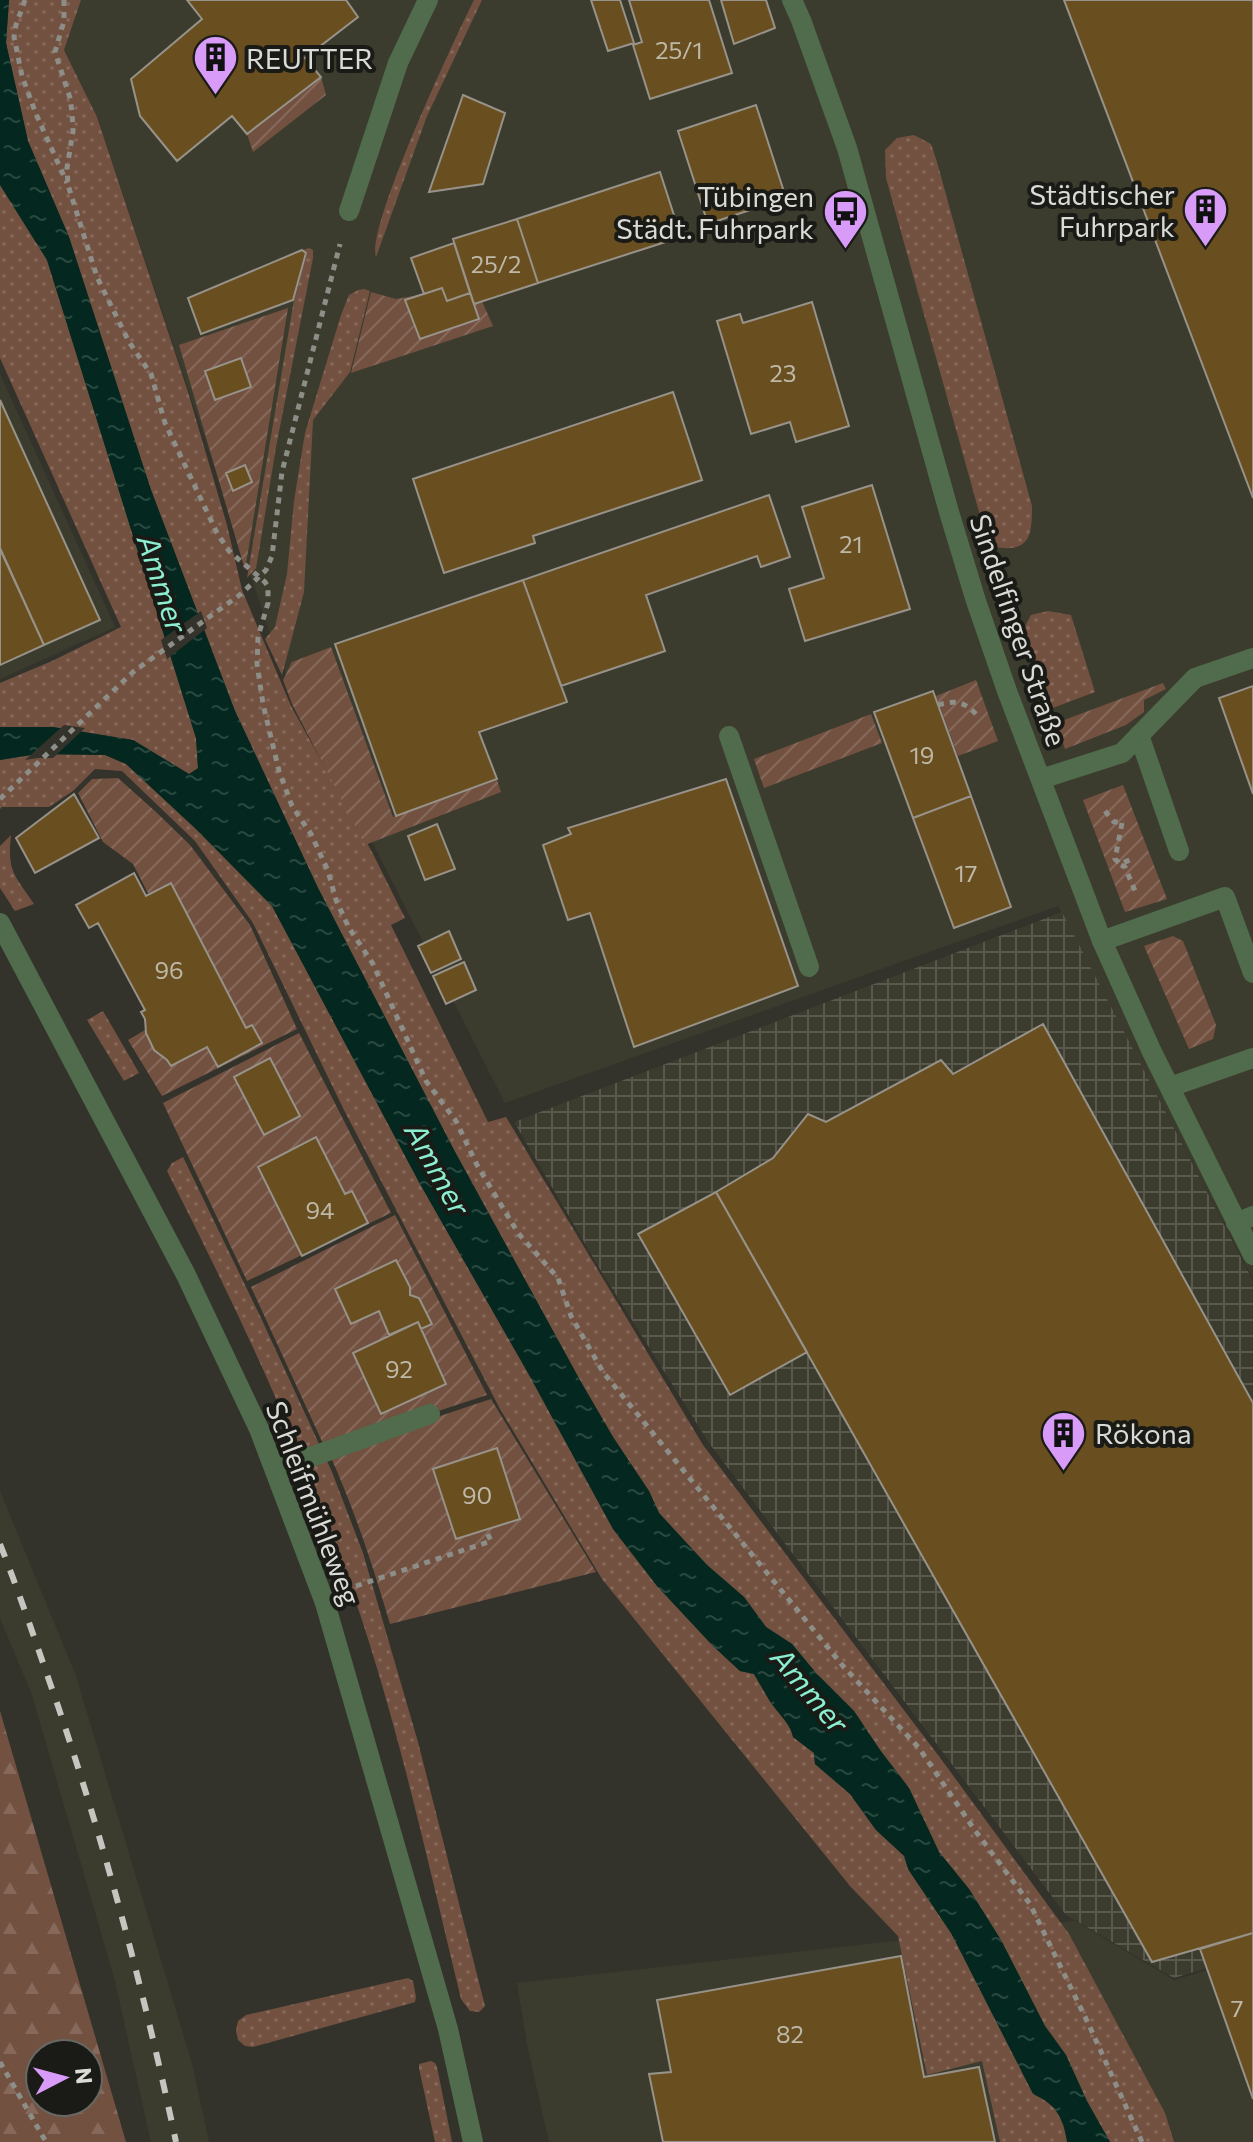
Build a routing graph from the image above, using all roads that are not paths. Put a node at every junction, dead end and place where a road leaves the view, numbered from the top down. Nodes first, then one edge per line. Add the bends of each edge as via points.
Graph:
1 (428, 0) edge
2 (792, 0) edge
3 (349, 211) road end
4 (1253, 658) edge
5 (1139, 735) junction
6 (729, 736) dead end
7 (1041, 779) junction
8 (1179, 851) dead end
9 (0, 923) edge
10 (1102, 941) junction
11 (809, 967) dead end
12 (1253, 973) edge
13 (1253, 1058) edge
14 (1170, 1087) junction
15 (1244, 1220) edge
16 (1253, 1255) edge
17 (430, 1414) dead end
18 (275, 1470) junction
19 (473, 2142) edge

1 - 3 street via 398,63
2 - 7 street, Sindelfinger Straße via 847,148 967,571
4 - 5 street via 1195,678
5 - 7 street via 1122,753
5 - 8 street
6 - 11 street
7 - 10 street, Sindelfinger Straße
9 - 18 street, Schleifmühleweg via 186,1275
10 - 12 street via 1225,897
10 - 14 street, Sindelfinger Straße
13 - 14 street
14 - 15 street, Sindelfinger Straße
15 - 16 street, Sindelfinger Straße
17 - 18 street
18 - 19 street, Schleifmühleweg via 323,1597 448,2029

